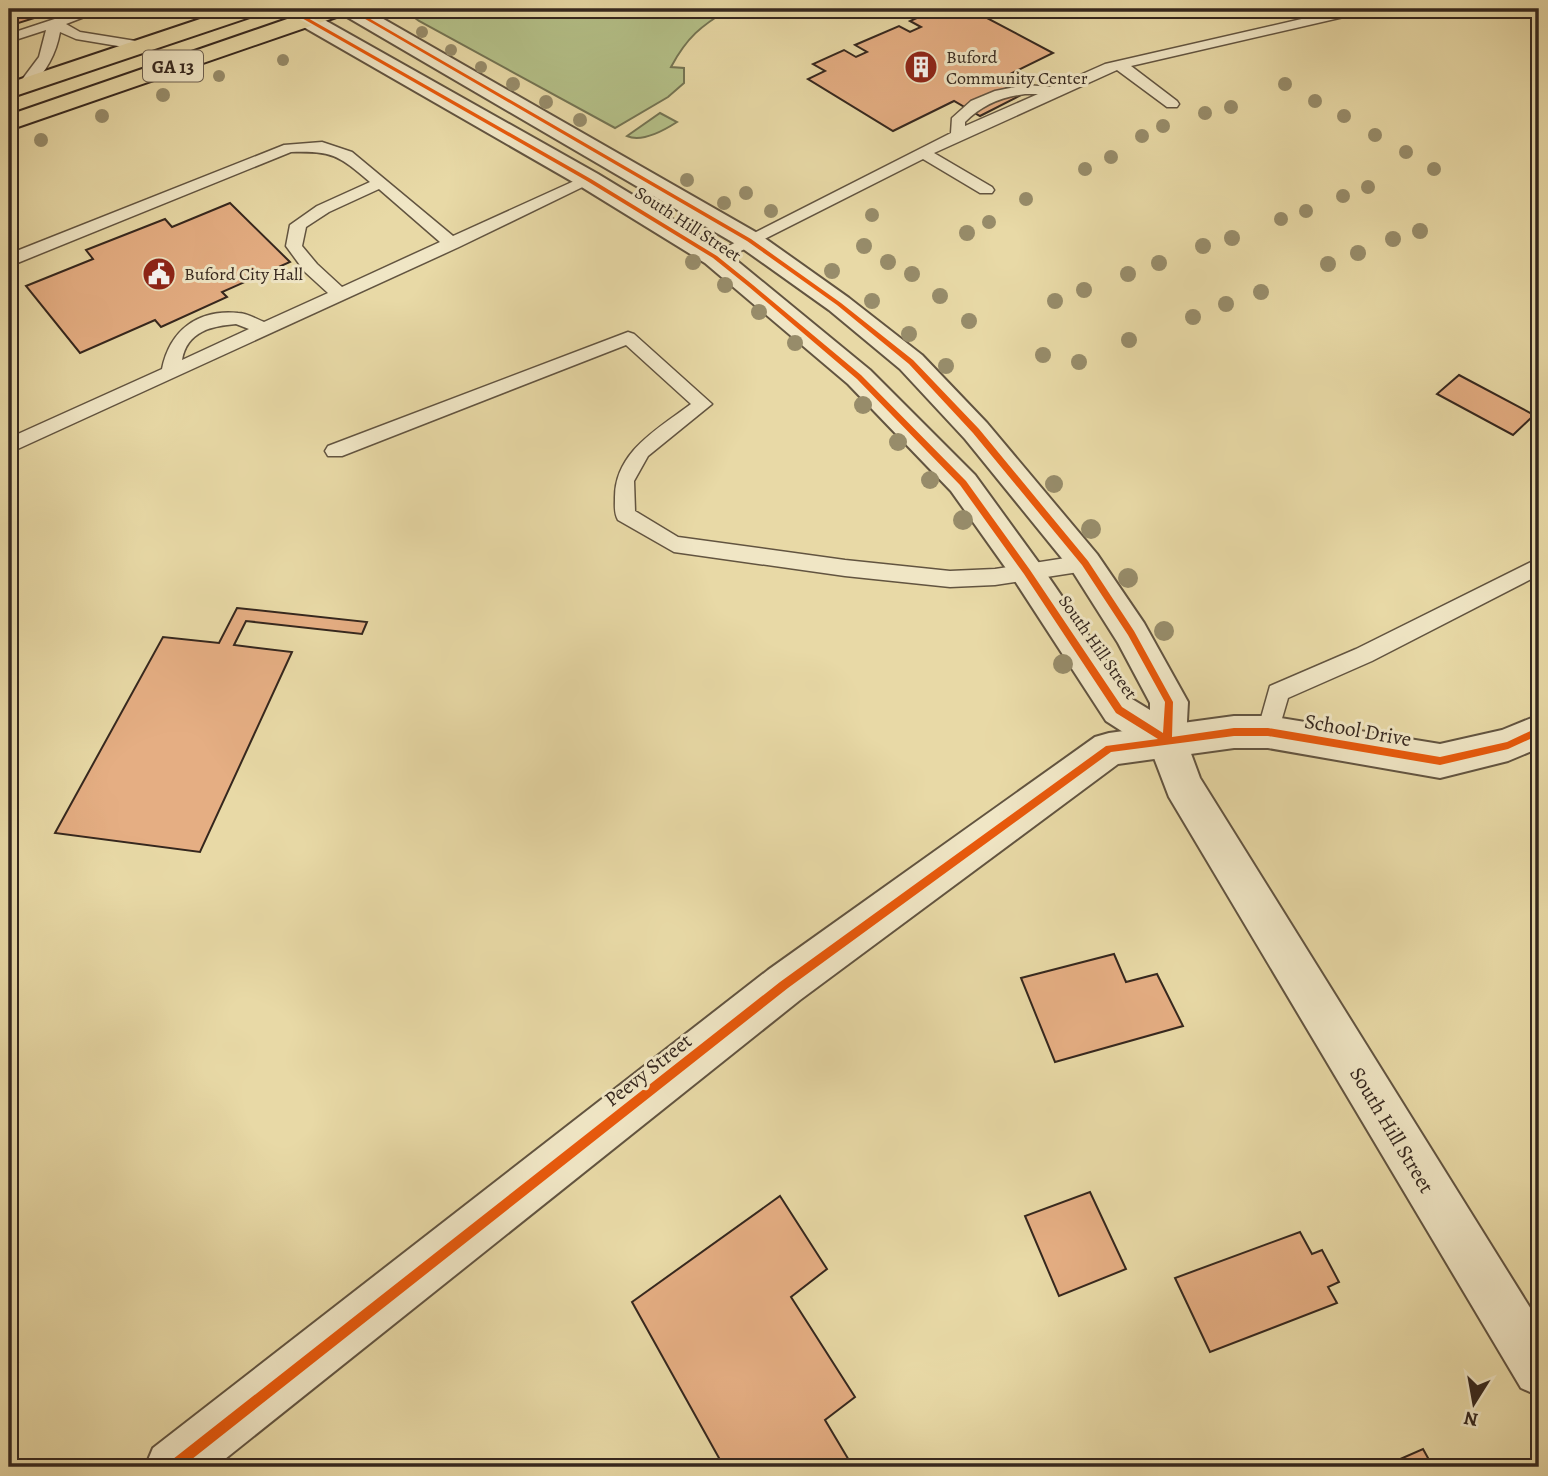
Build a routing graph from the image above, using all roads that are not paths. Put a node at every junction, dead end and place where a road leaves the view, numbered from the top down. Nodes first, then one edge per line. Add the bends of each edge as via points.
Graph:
1 (98, 9) edge
2 (251, 9) edge
3 (337, 9) edge
4 (351, 9) edge
5 (1361, 9) edge
6 (299, 14) edge
7 (54, 23) junction
8 (9, 38) edge
9 (142, 46) junction
10 (1120, 65) junction
11 (17, 88) edge
12 (1172, 104) dead end
13 (9, 123) edge
14 (922, 152) junction
15 (589, 180) junction
16 (380, 183) junction
17 (986, 190) dead end
18 (749, 240) junction
19 (453, 244) junction
20 (715, 257) junction
21 (9, 260) edge
22 (341, 295) junction
23 (266, 329) junction
24 (170, 373) junction
25 (9, 446) edge
26 (335, 451) dead end
27 (1085, 563) junction
28 (1027, 572) junction
29 (1533, 572) edge
30 (1268, 732) junction
31 (1539, 732) edge
32 (1167, 740) junction
33 (1539, 1370) edge
34 (172, 1467) edge

1 - 7 lane
2 - 9 main road, GA 13
3 - 6 main road, GA 13
4 - 18 street, South Hill Street
5 - 10 lane
6 - 13 main road, GA 13
6 - 15 street, South Hill Street
7 - 8 lane
7 - 9 lane via 76,35
7 - 11 lane via 49,57
9 - 11 main road, GA 13
10 - 12 lane
10 - 14 lane
14 - 17 lane
14 - 18 lane
15 - 19 lane
15 - 20 street, South Hill Street
16 - 19 lane
16 - 21 lane via 347,155 322,147 289,148
16 - 22 lane via 298,225 294,246
18 - 20 lane
18 - 27 street, South Hill Street via 911,362 976,430
19 - 22 lane
20 - 28 street, South Hill Street via 859,377 963,483
22 - 23 lane
23 - 24 lane
23 - 24 lane via 238,318 207,321 184,335
24 - 25 lane
26 - 28 lane via 628,338 703,404 641,451 624,481 625,515 674,544 937,578
27 - 28 lane
27 - 32 street, South Hill Street via 1169,702
28 - 32 street, South Hill Street via 1119,710
29 - 30 lane via 1278,692
30 - 31 street, School Drive via 1440,761 1508,745
30 - 32 street, School Drive
32 - 33 street, South Hill Street via 1183,785
32 - 34 street, Peevy Street via 1109,750 796,976

